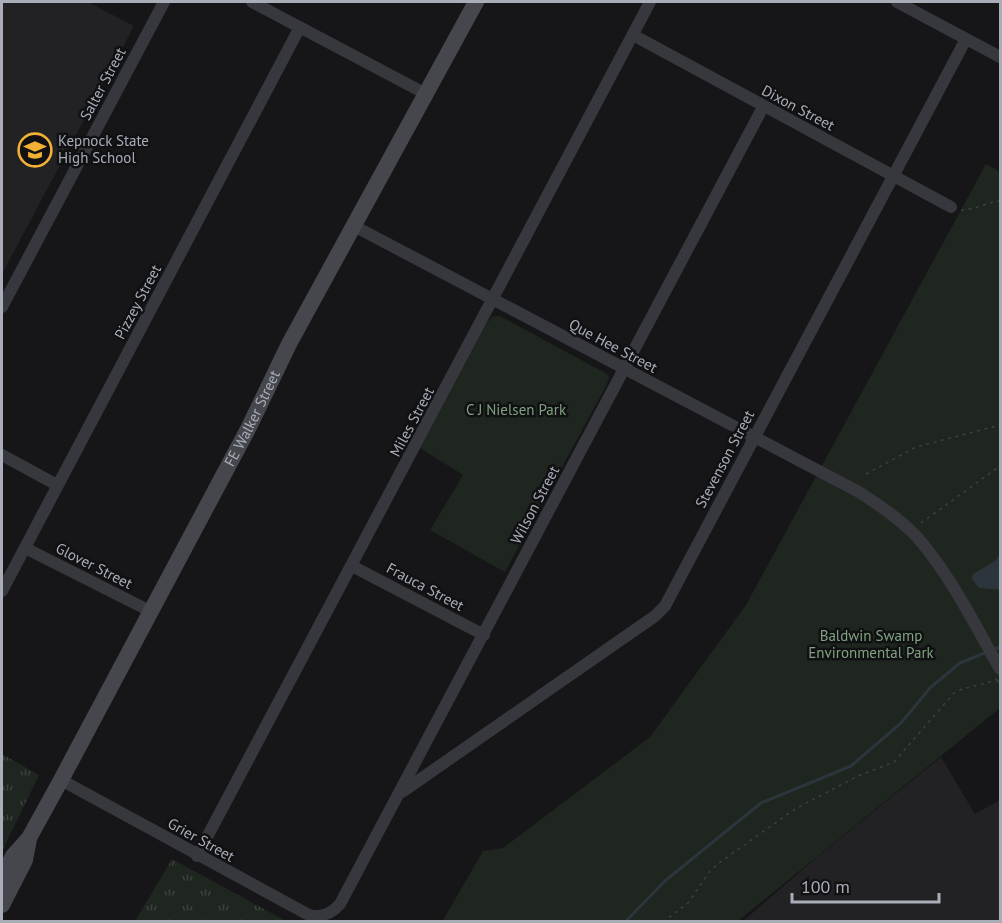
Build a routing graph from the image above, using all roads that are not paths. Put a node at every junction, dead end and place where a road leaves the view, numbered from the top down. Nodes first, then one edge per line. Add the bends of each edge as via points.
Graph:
1 (164, 2) edge
2 (252, 2) edge
3 (476, 2) edge
4 (650, 2) edge
5 (897, 2) edge
6 (300, 27) junction
7 (633, 35) junction
8 (966, 39) junction
9 (1000, 57) edge
10 (426, 94) junction
11 (763, 107) junction
12 (893, 176) junction
13 (951, 207) road end
14 (354, 226) junction
15 (494, 300) junction
16 (2, 307) edge
17 (624, 369) junction
18 (754, 438) junction
19 (2, 455) edge
20 (57, 485) junction
21 (25, 548) junction
22 (352, 566) junction
23 (5, 577) edge
24 (2, 591) edge
25 (150, 611) junction
26 (484, 635) junction
27 (998, 675) edge
28 (61, 780) junction
29 (399, 794) junction
30 (29, 838) junction
31 (197, 856) junction
32 (2, 878) edge
33 (2, 905) edge
34 (329, 914) joint

1 - 16 street, Salter Street
2 - 6 street
3 - 10 main road, FE Walker Street
4 - 7 street, Miles Street
5 - 8 street
6 - 10 street
6 - 20 street, Pizzey Street
7 - 11 street, Dixon Street
7 - 15 street, Miles Street
8 - 9 street
8 - 12 street, Stevenson Street
10 - 14 main road, FE Walker Street
11 - 12 street, Dixon Street
11 - 17 street, Wilson Street
12 - 13 street, Dixon Street
12 - 18 street, Stevenson Street
14 - 15 street, Que Hee Street
14 - 25 main road, FE Walker Street
15 - 17 street, Que Hee Street
15 - 22 street, Miles Street
17 - 18 street, Que Hee Street
17 - 26 street, Wilson Street
18 - 27 street, Que Hee Street via 859,492 916,536 940,567 994,657
18 - 29 street, Stevenson Street via 660,611
19 - 20 street
20 - 21 street, Pizzey Street
21 - 23 street, Pizzey Street
21 - 25 street, Glover Street
22 - 26 street, Frauca Street
22 - 31 street, Miles Street
23 - 24 street, Pizzey Street
25 - 28 main road, FE Walker Street
26 - 29 street, Wilson Street
28 - 30 main road, FE Walker Street
28 - 31 street, Grier Street
29 - 34 street, Wilson Street via 340,904
30 - 32 main road, FE Walker Street via 13,855
30 - 33 main road, FE Walker Street via 25,860
31 - 34 street, Grier Street via 309,915

